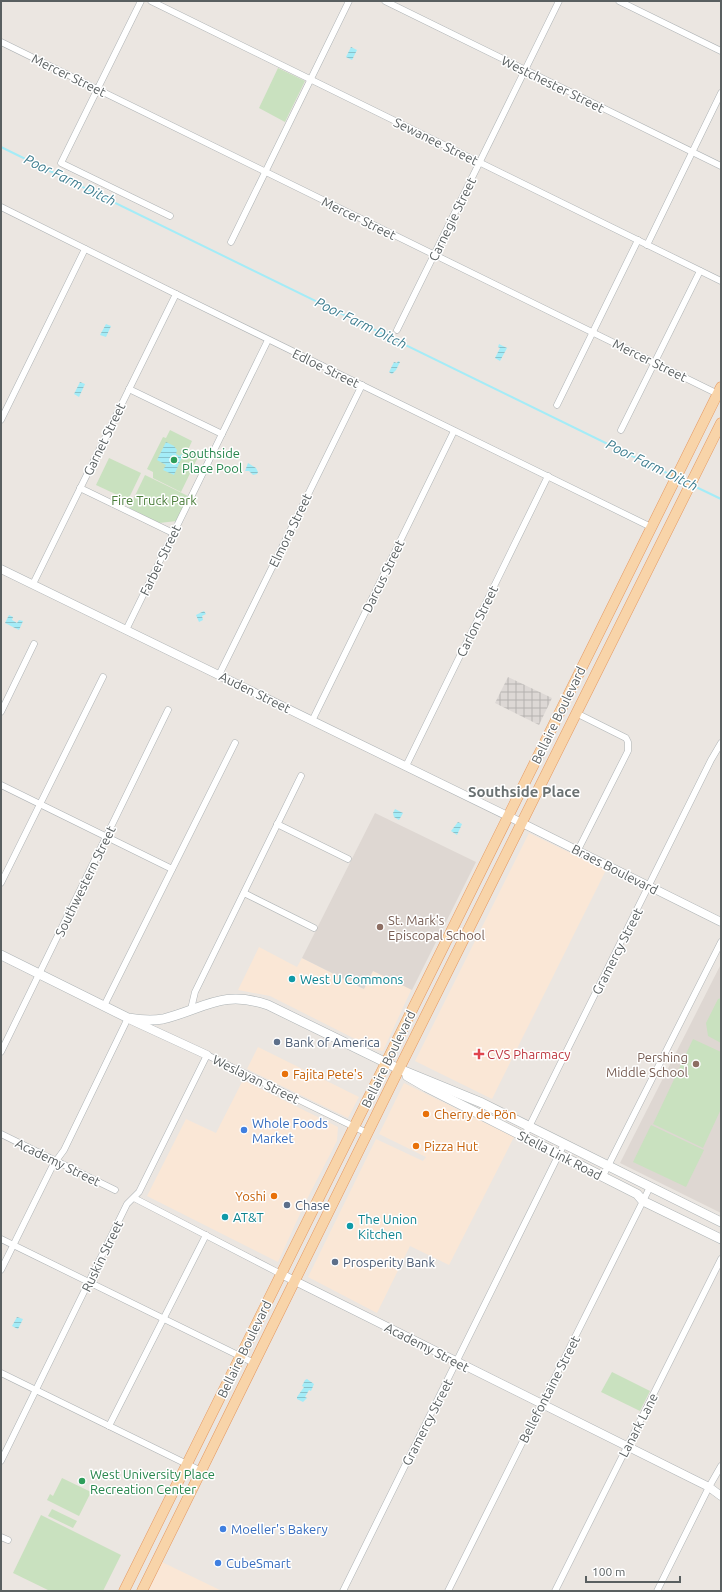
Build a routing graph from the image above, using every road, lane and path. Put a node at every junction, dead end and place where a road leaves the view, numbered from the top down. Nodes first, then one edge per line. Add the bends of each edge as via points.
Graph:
1 (141, 1) edge
2 (150, 1) edge
3 (349, 1) edge
4 (385, 1) edge
5 (559, 1) edge
6 (619, 1) edge
7 (1, 42) edge
8 (721, 51) edge
9 (525, 70) junction
10 (311, 80) junction
11 (98, 89) junction
12 (721, 94) edge
13 (692, 152) junction
14 (480, 163) junction
15 (721, 166) edge
16 (266, 172) junction
17 (1, 207) edge
18 (170, 216) dead end
19 (638, 240) junction
20 (231, 242) dead end
21 (647, 245) junction
22 (86, 248) junction
23 (434, 254) junction
24 (700, 271) junction
25 (721, 281) edge
26 (176, 294) junction
27 (397, 330) dead end
28 (593, 332) junction
29 (268, 340) junction
30 (655, 363) junction
31 (362, 386) junction
32 (129, 389) junction
33 (720, 391) edge
34 (557, 405) dead end
35 (1, 420) edge
36 (721, 423) edge
37 (621, 430) dead end
38 (454, 431) junction
39 (222, 434) junction
40 (548, 476) junction
41 (80, 488) junction
42 (651, 527) junction
43 (174, 533) junction
44 (666, 534) junction
45 (1, 569) edge
46 (33, 584) junction
47 (615, 598) junction
48 (630, 606) junction
49 (126, 630) junction
50 (34, 644) dead end
51 (219, 675) junction
52 (103, 677) dead end
53 (573, 683) junction
54 (588, 690) junction
55 (168, 710) dead end
56 (1, 712) edge
57 (576, 713) junction
58 (312, 720) junction
59 (235, 743) dead end
60 (721, 743) edge
61 (406, 766) junction
62 (301, 776) dead end
63 (1, 785) edge
64 (40, 804) junction
65 (508, 816) junction
66 (522, 823) junction
67 (278, 824) junction
68 (106, 836) junction
69 (578, 850) junction
70 (348, 859) dead end
71 (172, 869) junction
72 (1, 883) edge
73 (649, 887) junction
74 (244, 893) junction
75 (461, 911) junction
76 (475, 917) junction
77 (721, 922) edge
78 (314, 928) dead end
79 (721, 942) edge
80 (1, 955) edge
81 (40, 973) junction
82 (418, 1000) junction
83 (104, 1006) junction
84 (430, 1006) junction
85 (191, 1009) junction
86 (128, 1018) junction
87 (162, 1019) junction
88 (167, 1036) junction
89 (1, 1052) edge
90 (207, 1055) junction
91 (387, 1063) junction
92 (399, 1069) junction
93 (482, 1104) junction
94 (477, 1114) junction
95 (355, 1127) junction
96 (529, 1127) junction
97 (367, 1133) junction
98 (1, 1134) edge
99 (524, 1137) junction
100 (564, 1144) junction
101 (559, 1154) junction
102 (57, 1161) junction
103 (608, 1167) junction
104 (603, 1176) junction
105 (650, 1187) junction
106 (115, 1190) dead end
107 (134, 1198) junction
108 (643, 1201) junction
109 (721, 1222) edge
110 (206, 1235) junction
111 (1, 1239) edge
112 (721, 1239) edge
113 (13, 1245) junction
114 (721, 1259) edge
115 (1, 1270) edge
116 (281, 1274) junction
117 (295, 1281) junction
118 (89, 1282) junction
119 (163, 1318) junction
120 (241, 1356) junction
121 (457, 1362) junction
122 (254, 1363) junction
123 (1, 1373) edge
124 (36, 1390) junction
125 (541, 1404) junction
126 (109, 1426) junction
127 (627, 1446) junction
128 (1, 1461) edge
129 (187, 1464) junction
130 (721, 1466) edge
131 (201, 1471) junction
132 (709, 1487) junction
133 (721, 1496) edge
134 (1, 1537) edge
135 (8, 1540) dead end
136 (146, 1547) junction
137 (160, 1554) junction
138 (124, 1591) edge
139 (142, 1591) edge
140 (343, 1591) edge
141 (448, 1591) edge
142 (555, 1591) edge
143 (657, 1591) edge

1 - 11 street
2 - 10 street, Sewanee Street
3 - 10 street
4 - 9 street, Westchester Street
5 - 9 street, Carnegie Street
6 - 8 street
7 - 11 street, Mercer Street
9 - 13 street, Westchester Street
9 - 14 street, Carnegie Street
10 - 14 street, Sewanee Street
10 - 16 street
11 - 16 street, Mercer Street
11 - 18 street via 61,163
12 - 13 street
13 - 15 street, Westchester Street
13 - 21 street
14 - 19 street, Sewanee Street
14 - 23 street, Carnegie Street
16 - 20 street
16 - 23 street, Mercer Street
17 - 22 street, Edloe Street
19 - 21 street, Sewanee Street
19 - 28 street
21 - 24 street, Sewanee Street
22 - 26 street, Edloe Street
22 - 35 street
23 - 27 street, Carnegie Street
23 - 28 street, Mercer Street
24 - 25 street, Sewanee Street
24 - 30 street
26 - 29 street, Edloe Street
26 - 32 street, Garnet Street
28 - 30 street, Mercer Street
28 - 34 street
29 - 31 street, Edloe Street
29 - 39 street, Farber Street
30 - 33 street, Mercer Street
30 - 37 street
31 - 38 street, Edloe Street
31 - 51 street, Elmora Street
32 - 39 street
32 - 41 street, Garnet Street
33 - 42 main road, Bellaire Boulevard
36 - 44 main road, Bellaire Boulevard
38 - 40 street, Edloe Street
38 - 58 street, Darcus Street
39 - 43 street, Farber Street
40 - 42 street, Edloe Street
40 - 61 street, Carlon Street
41 - 43 street
41 - 46 street, Garnet Street
42 - 44 main road
42 - 47 main road, Bellaire Boulevard
43 - 49 street, Farber Street
44 - 48 main road, Bellaire Boulevard
45 - 46 street, Auden Street
46 - 49 street, Auden Street
47 - 48 main road
47 - 53 main road, Bellaire Boulevard
48 - 54 main road, Bellaire Boulevard
49 - 51 street, Auden Street
50 - 56 street
51 - 58 street, Auden Street
52 - 64 street
53 - 54 main road
53 - 65 main road, Bellaire Boulevard
54 - 57 main road, Bellaire Boulevard
55 - 68 street, Southwestern Street
57 - 66 main road, Bellaire Boulevard
57 - 69 street via 626,738 629,746
58 - 61 street, Auden Street
59 - 71 street
60 - 73 street, Gramercy Street
61 - 65 street, Auden Street
62 - 67 street
63 - 64 street
64 - 68 street
64 - 72 street
65 - 66 street, Braes Boulevard
65 - 75 main road, Bellaire Boulevard
66 - 69 street, Braes Boulevard
66 - 76 main road, Bellaire Boulevard
67 - 70 street
67 - 74 street
68 - 71 street
68 - 81 street, Southwestern Street
69 - 73 street, Braes Boulevard
71 - 83 street
73 - 77 street, Braes Boulevard
73 - 96 street, Gramercy Street
74 - 78 street
74 - 85 street via 195,992
75 - 76 main road
75 - 82 main road, Bellaire Boulevard
76 - 84 main road, Bellaire Boulevard
79 - 103 street
80 - 81 main road, Weslayan Street
81 - 83 main road, Weslayan Street
81 - 89 street, Southwestern Street
82 - 84 main road
82 - 91 main road, Bellaire Boulevard
83 - 86 main road, Weslayan Street
84 - 92 main road, Bellaire Boulevard
85 - 87 main road, Stella Link Road
85 - 91 main road, Stella Link Road via 229,998 257,1001 282,1010
86 - 87 main road, Stella Link Road
86 - 88 street, Weslayan Street
86 - 102 street
87 - 88 street via 163,1030
88 - 90 street, Weslayan Street
90 - 95 street, Weslayan Street
90 - 107 street, Ruskin Street
91 - 92 main road, Stella Link Road
91 - 95 main road, Bellaire Boulevard
92 - 93 main road, Stella Link Road
92 - 94 main road, Stella Link Road via 410,1079
92 - 97 main road, Bellaire Boulevard
93 - 94 main road
93 - 96 main road, Stella Link Road
94 - 99 main road, Stella Link Road
95 - 97 street, Weslayan Street
95 - 116 main road, Bellaire Boulevard
96 - 99 street, Gramercy Street
96 - 100 main road, Stella Link Road
97 - 117 main road, Bellaire Boulevard
98 - 102 street, Academy Street
99 - 101 main road, Stella Link Road
100 - 101 street, Gramercy Street
100 - 103 main road, Stella Link Road
101 - 104 main road, Stella Link Road
101 - 121 street, Gramercy Street
102 - 106 street, Academy Street
102 - 113 street
103 - 104 street
103 - 105 main road, Stella Link Road
104 - 108 main road, Stella Link Road via 637,1194
105 - 108 street, Bellefontaine Street
105 - 109 main road, Stella Link Road
107 - 110 street, Academy Street
107 - 118 street, Ruskin Street via 127,1204
108 - 112 main road, Stella Link Road
108 - 125 street, Bellefontaine Street
110 - 116 street, Academy Street
110 - 119 street
111 - 113 street
113 - 115 street
113 - 118 street
114 - 127 street, Lanark Lane
116 - 117 street, Academy Street
116 - 120 main road, Bellaire Boulevard
117 - 121 street, Academy Street
117 - 122 main road, Bellaire Boulevard
118 - 119 street
118 - 124 street, Ruskin Street
119 - 120 street
119 - 126 street
120 - 122 street
120 - 129 main road, Bellaire Boulevard
121 - 125 street, Academy Street
121 - 140 street, Gramercy Street
122 - 131 main road, Bellaire Boulevard
123 - 124 street
124 - 126 street
124 - 128 street, Ruskin Street
125 - 127 street, Academy Street
125 - 141 street, Bellefontaine Street
126 - 129 street
127 - 132 street, Academy Street
127 - 142 street, Lanark Lane
129 - 131 street
129 - 136 main road, Bellaire Boulevard
130 - 132 street
131 - 137 main road, Bellaire Boulevard
132 - 133 street, Academy Street
132 - 143 street
134 - 135 street
136 - 137 main road
136 - 138 main road, Bellaire Boulevard
137 - 139 main road, Bellaire Boulevard

